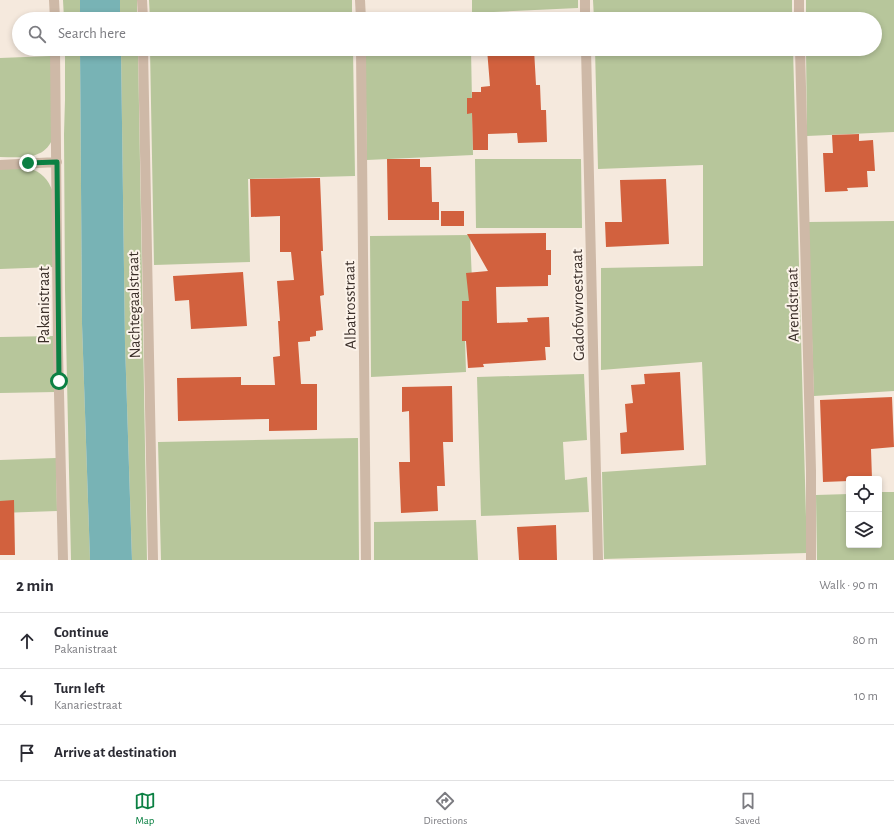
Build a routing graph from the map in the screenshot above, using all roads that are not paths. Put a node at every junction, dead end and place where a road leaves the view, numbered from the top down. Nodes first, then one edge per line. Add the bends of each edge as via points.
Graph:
1 (54, 0) edge
2 (142, 0) edge
3 (360, 0) edge
4 (585, 0) edge
5 (799, 0) edge
6 (55, 12) edge
7 (143, 12) edge
8 (361, 12) edge
9 (585, 12) edge
10 (799, 12) edge
11 (55, 56) edge
12 (143, 56) edge
13 (361, 56) edge
14 (586, 56) edge
15 (800, 56) edge
16 (57, 162) junction
17 (0, 165) edge
18 (63, 560) edge
19 (153, 560) edge
20 (366, 560) edge
21 (598, 560) edge
22 (811, 560) edge

1 - 6 street
2 - 7 street
3 - 8 street
4 - 9 street
5 - 10 street
11 - 16 street, Pakanistraat
12 - 19 street, Nachtegaalstraat
13 - 20 street, Albatrosstraat
14 - 21 street, Gadofowroestraat
15 - 22 street, Arendstraat
16 - 17 street
16 - 18 street, Pakanistraat

